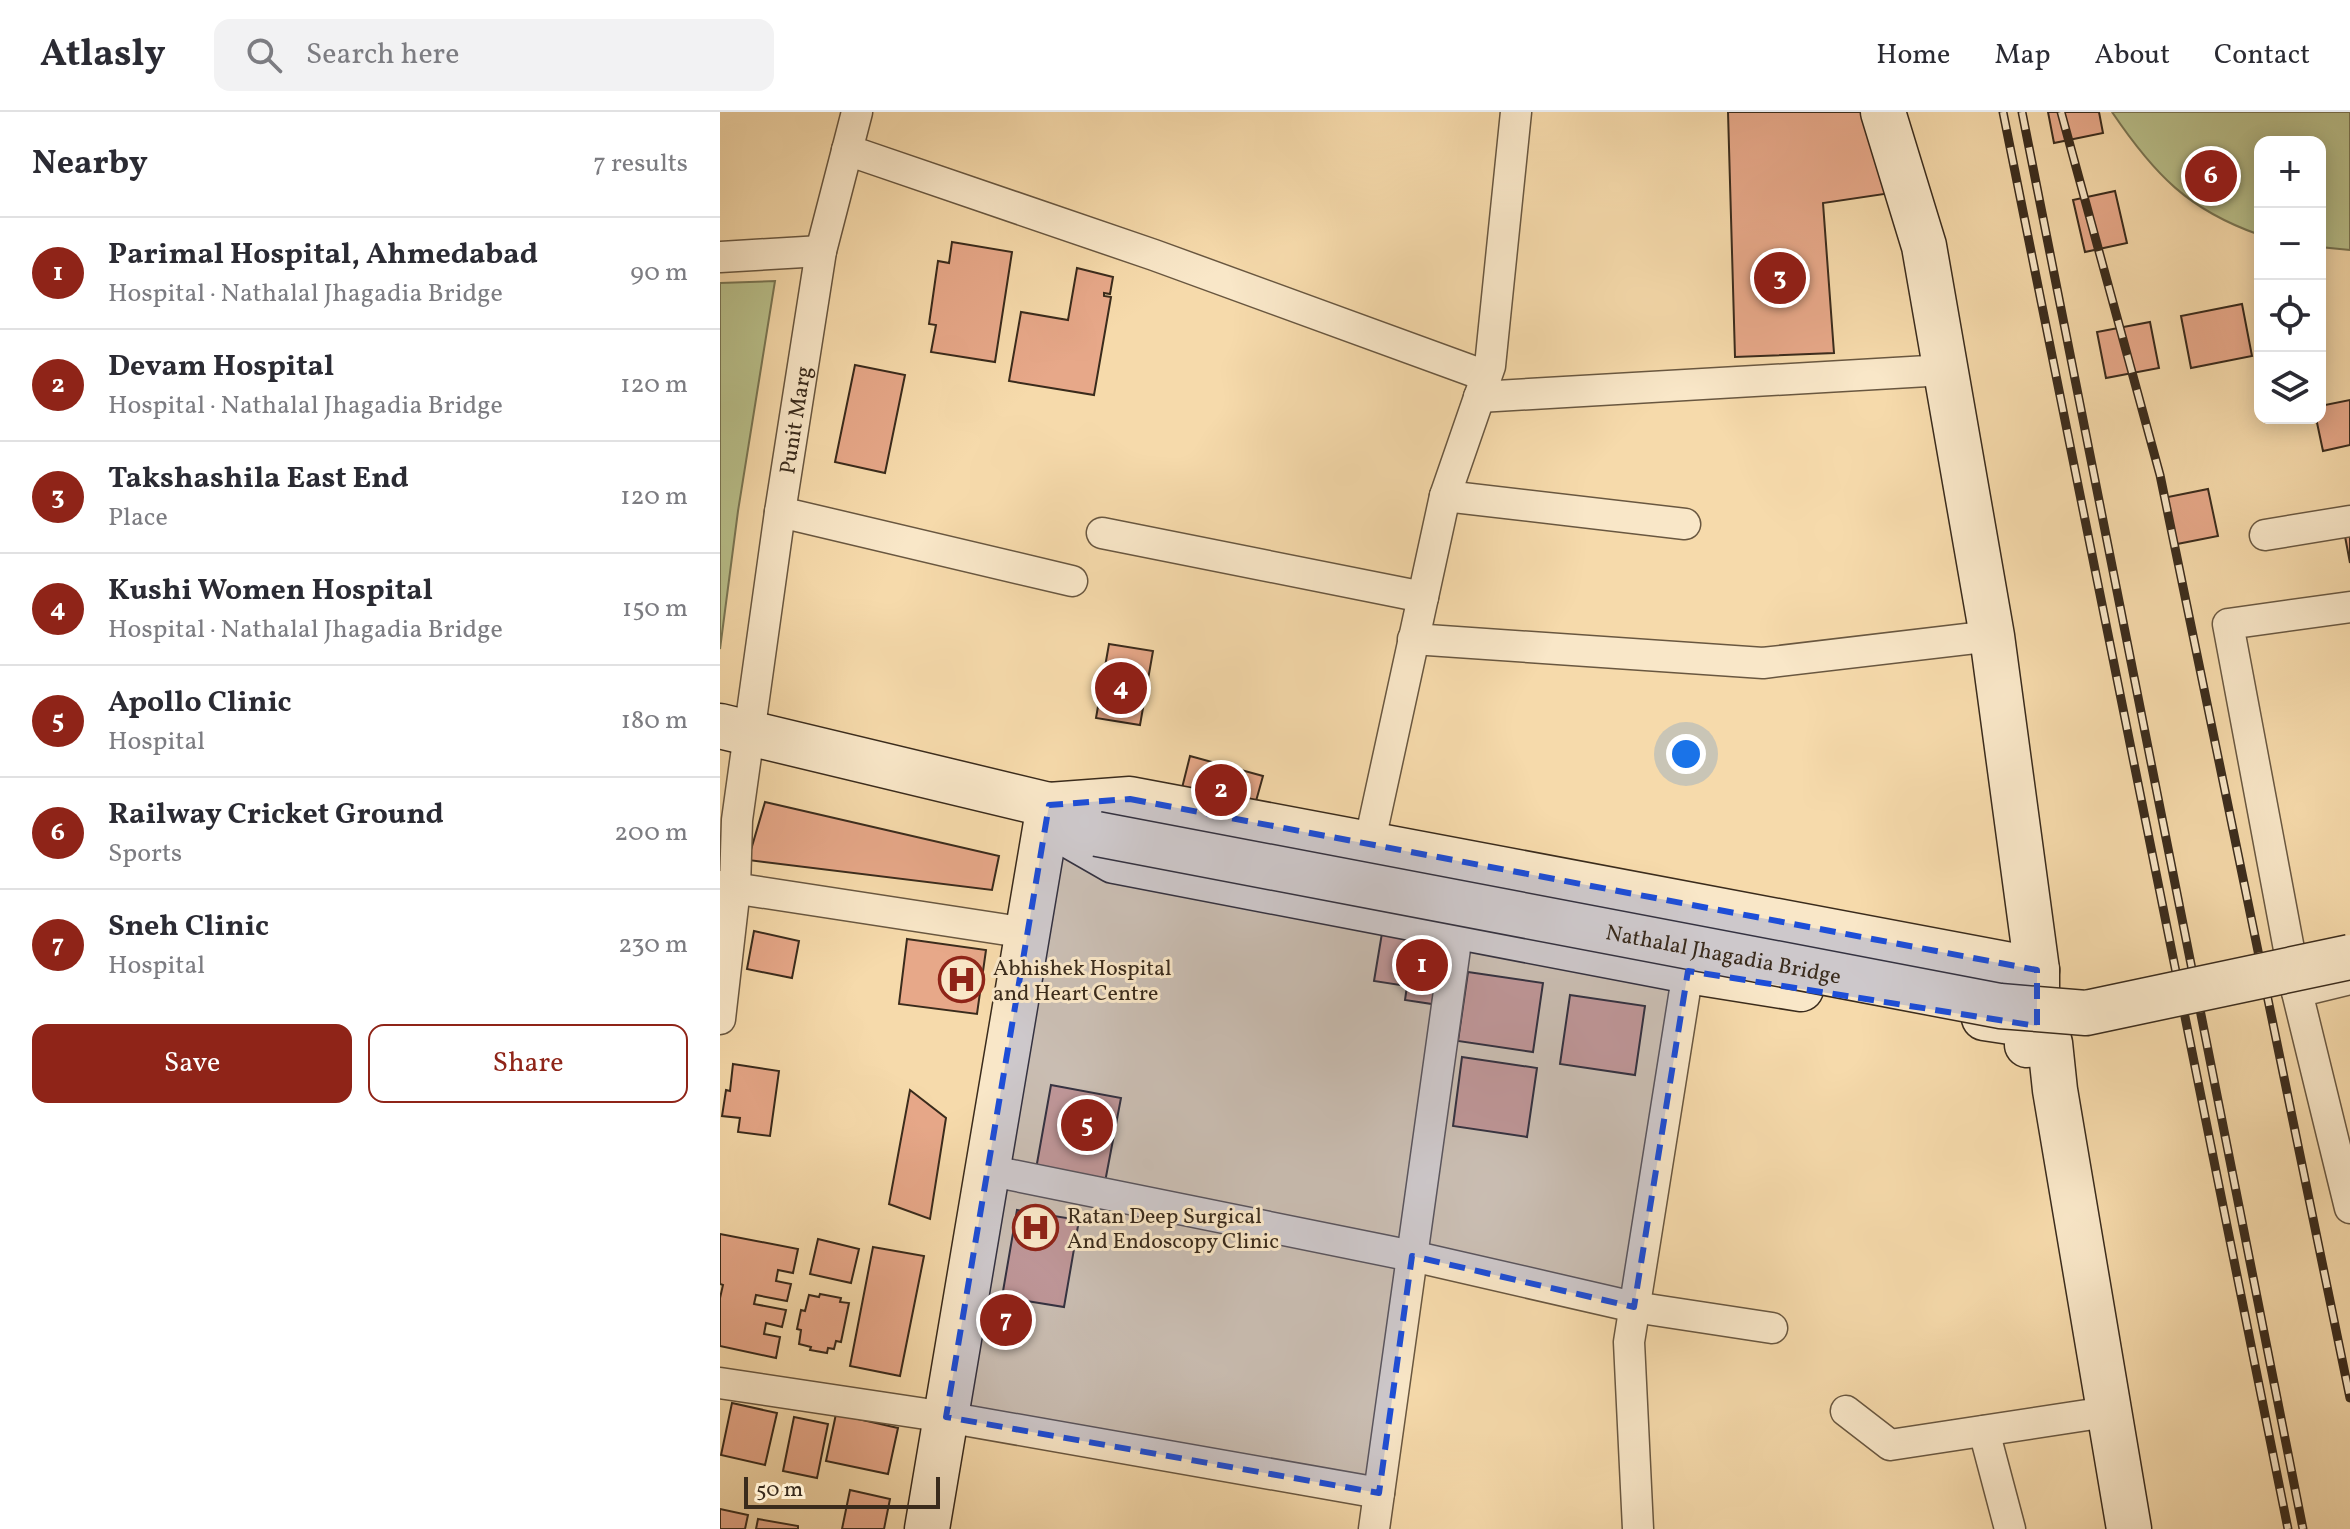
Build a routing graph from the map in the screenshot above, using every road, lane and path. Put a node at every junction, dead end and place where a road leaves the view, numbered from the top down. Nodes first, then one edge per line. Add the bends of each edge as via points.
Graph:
1 (857, 112) edge
2 (1516, 112) edge
3 (1883, 112) edge
4 (847, 150) junction
5 (821, 251) junction
6 (720, 257) edge
7 (1945, 370) junction
8 (1482, 387) junction
9 (1445, 496) junction
10 (780, 512) junction
11 (2350, 521) edge
12 (1685, 524) dead end
13 (1102, 533) dead end
14 (2265, 535) dead end
15 (1072, 581) dead end
16 (1423, 597) junction
17 (2350, 607) edge
18 (1992, 636) junction
19 (1413, 639) junction
20 (730, 735) edge
21 (1048, 813) junction
22 (1099, 826) junction
23 (1369, 845) junction
24 (727, 887) edge
25 (1458, 927) junction
26 (1027, 933) junction
27 (2350, 940) edge
28 (2350, 957) edge
29 (2037, 970) junction
30 (1688, 971) junction
31 (2350, 979) edge
32 (2297, 992) junction
33 (720, 1019) edge
34 (2037, 1026) junction
35 (987, 1170) junction
36 (2350, 1208) edge
37 (1412, 1256) junction
38 (1634, 1307) junction
39 (1772, 1328) dead end
40 (720, 1383) edge
41 (1846, 1411) dead end
42 (2087, 1415) junction
43 (946, 1417) junction
44 (1984, 1431) junction
45 (1379, 1493) junction
46 (927, 1529) edge
47 (1374, 1529) edge
48 (1638, 1529) edge
49 (2010, 1529) edge
50 (2104, 1529) edge
51 (2129, 1529) edge

1 - 4 street, Punit Marg
2 - 8 street via 1490,366
3 - 7 street via 1924,246
4 - 5 street, Punit Marg
4 - 8 street via 1154,255
5 - 6 street
5 - 10 street, Punit Marg
7 - 8 street
7 - 18 street
8 - 9 street
9 - 12 street
9 - 16 street
10 - 15 street
10 - 20 street, Punit Marg
11 - 14 street
13 - 16 street
16 - 19 street
17 - 32 street via 2228,624
18 - 19 street via 1763,663
18 - 29 street
19 - 23 street
20 - 21 street
20 - 24 street, Punit Marg via 737,820
21 - 22 street
21 - 23 street via 1130,799
21 - 25 street via 1114,861
21 - 26 street
22 - 27 street, Nathalal Jhagadia Bridge via 2002,989 2085,996
22 - 28 street, Nathalal Jhagadia Bridge, bridge via 2000,1006 2086,1013
23 - 29 street
24 - 26 street
24 - 33 street, Punit Marg
25 - 30 street
25 - 37 street
26 - 35 street
29 - 34 street
30 - 34 street
30 - 38 street
31 - 32 street
32 - 36 street
34 - 42 street via 2026,1042
34 - 51 street via 2050,1043
35 - 37 street
35 - 43 street
37 - 38 street
37 - 45 street
38 - 39 street
38 - 48 street via 1629,1342
40 - 43 street
41 - 44 street via 1890,1445
42 - 44 street
42 - 50 street
43 - 45 street
43 - 46 street
44 - 49 street
45 - 47 street

